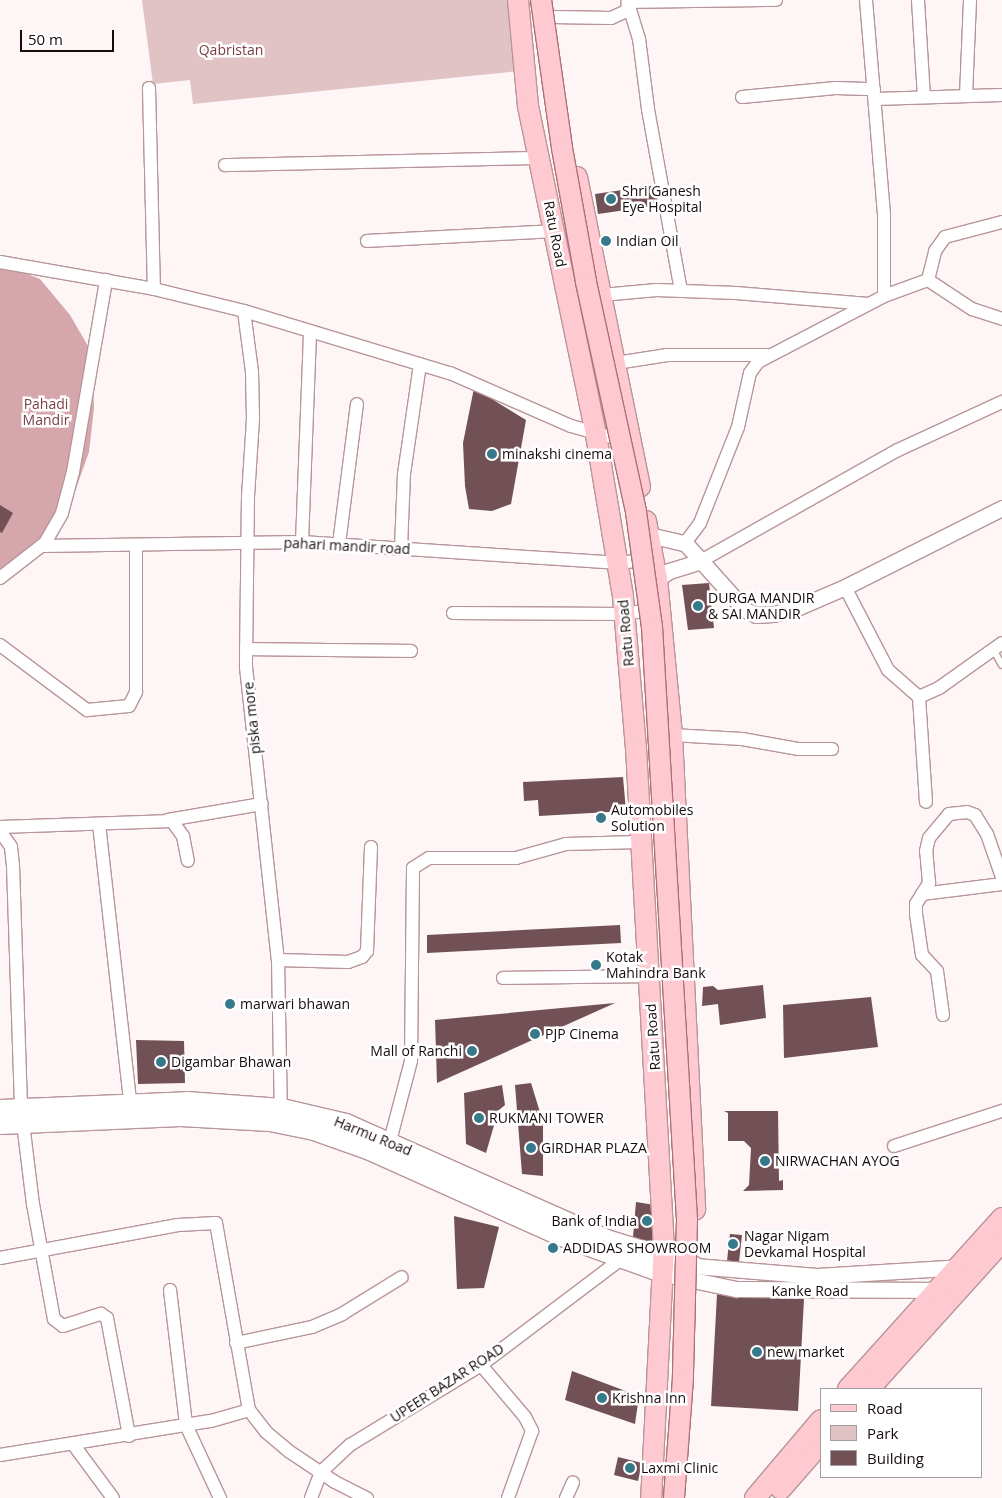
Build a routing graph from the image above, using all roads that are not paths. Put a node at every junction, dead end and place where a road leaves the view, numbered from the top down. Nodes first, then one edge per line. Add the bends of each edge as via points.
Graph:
1 (518, 0) edge
2 (529, 0) edge
3 (541, 0) edge
4 (710, 0) edge
5 (776, 0) edge
6 (866, 0) edge
7 (918, 0) edge
8 (970, 0) edge
9 (628, 1) edge
10 (551, 8) edge
11 (149, 88) dead end
12 (874, 94) junction
13 (1002, 95) edge
14 (966, 96) junction
15 (742, 97) dead end
16 (924, 97) junction
17 (539, 158) junction
18 (225, 165) dead end
19 (1002, 222) edge
20 (555, 231) junction
21 (367, 241) dead end
22 (0, 262) edge
23 (106, 280) junction
24 (928, 280) junction
25 (154, 289) junction
26 (681, 291) junction
27 (602, 295) junction
28 (884, 296) junction
29 (868, 304) junction
30 (244, 311) junction
31 (1002, 319) edge
32 (310, 331) junction
33 (768, 355) junction
34 (616, 363) junction
35 (420, 364) junction
36 (1002, 402) edge
37 (357, 404) dead end
38 (596, 434) junction
39 (632, 443) junction
40 (1002, 508) edge
41 (648, 536) junction
42 (248, 542) junction
43 (302, 542) junction
44 (685, 543) junction
45 (339, 544) junction
46 (41, 546) junction
47 (136, 546) junction
48 (401, 548) junction
49 (654, 559) junction
50 (699, 562) junction
51 (619, 563) junction
52 (0, 578) edge
53 (657, 579) junction
54 (845, 587) junction
55 (660, 609) junction
56 (453, 613) dead end
57 (624, 614) junction
58 (0, 644) edge
59 (998, 646) edge
60 (246, 649) junction
61 (411, 651) dead end
62 (1002, 665) edge
63 (919, 697) junction
64 (672, 735) junction
65 (832, 749) dead end
66 (926, 802) dead end
67 (262, 804) junction
68 (165, 820) junction
69 (99, 824) junction
70 (0, 829) edge
71 (639, 842) junction
72 (371, 847) dead end
73 (188, 861) dead end
74 (1002, 877) edge
75 (1002, 884) edge
76 (922, 894) junction
77 (278, 960) junction
78 (649, 976) junction
79 (503, 978) dead end
80 (943, 1015) dead end
81 (130, 1102) junction
82 (0, 1109) edge
83 (1002, 1111) edge
84 (22, 1116) junction
85 (281, 1116) junction
86 (0, 1125) edge
87 (390, 1141) junction
88 (894, 1146) dead end
89 (1002, 1218) edge
90 (1002, 1242) edge
91 (42, 1251) junction
92 (0, 1258) edge
93 (620, 1260) junction
94 (664, 1266) junction
95 (980, 1266) junction
96 (955, 1268) junction
97 (695, 1274) junction
98 (402, 1277) dead end
99 (170, 1290) dead end
100 (935, 1290) junction
101 (958, 1290) junction
102 (236, 1343) junction
103 (481, 1365) junction
104 (849, 1388) edge
105 (869, 1388) edge
106 (249, 1410) junction
107 (820, 1421) edge
108 (186, 1425) junction
109 (129, 1436) junction
110 (73, 1444) junction
111 (820, 1444) edge
112 (0, 1455) edge
113 (321, 1472) junction
114 (573, 1482) dead end
115 (113, 1498) edge
116 (220, 1498) edge
117 (311, 1498) edge
118 (367, 1498) edge
119 (508, 1498) edge
120 (566, 1498) edge
121 (651, 1498) edge
122 (662, 1498) edge
123 (674, 1498) edge
124 (683, 1498) edge
125 (755, 1498) edge
126 (772, 1498) edge

1 - 17 main road, Ratu Road via 528,106
2 - 122 main road via 550,150 574,285 624,514 640,628 660,921 674,1220
3 - 123 main road, bridge via 562,148 586,282 636,512 652,627 672,920 687,1220 683,1378
4 - 5 street
4 - 9 street
6 - 12 street
7 - 16 street
8 - 14 street
9 - 10 street via 627,11 611,18
9 - 26 street via 638,39
10 - 27 main road via 567,128
11 - 25 street
12 - 15 street via 836,88
12 - 16 street
12 - 28 street via 886,259
13 - 14 street
14 - 16 street
17 - 18 street
17 - 20 main road, Ratu Road
19 - 24 street via 945,237 935,251
20 - 21 street
20 - 38 main road, Ratu Road
22 - 23 street
23 - 25 street
23 - 46 street via 73,472 62,513 53,532
24 - 28 street
24 - 31 street via 972,309
25 - 30 street
26 - 27 street
26 - 29 street via 778,295
27 - 34 main road
28 - 29 street
29 - 33 street
30 - 32 street
30 - 42 street, piska more via 252,372
32 - 35 street
32 - 43 street
33 - 34 street via 667,355
33 - 44 street via 750,373 738,427 700,523
34 - 39 main road
35 - 38 street
35 - 48 street via 404,474
36 - 50 street via 898,450
37 - 45 street
38 - 39 street
38 - 51 main road, Ratu Road
39 - 41 main road
40 - 54 street
41 - 44 street
41 - 49 main road
42 - 43 street, pahari mandir road
42 - 47 street, pahari mandir road
42 - 60 street, piska more
43 - 45 street, pahari mandir road
44 - 50 street
45 - 48 street, pahari mandir road
46 - 47 street, pahari mandir road
46 - 52 street
47 - 58 street via 136,692 129,706 87,710
48 - 51 street, pahari mandir road
49 - 51 street, pahari mandir road
49 - 53 main road
50 - 53 street via 668,571
50 - 54 street via 712,572 744,610 756,615 794,609
51 - 57 main road, Ratu Road
53 - 55 main road
54 - 63 street via 888,670
55 - 57 street
55 - 64 main road
56 - 57 street
57 - 71 main road, Ratu Road via 636,748
59 - 62 lane
59 - 63 street via 939,688
60 - 61 street
60 - 67 street, piska more via 249,704
63 - 66 street
64 - 65 street via 742,739 799,749
64 - 97 main road via 695,1172
67 - 68 street
67 - 77 street, piska more
68 - 69 street
68 - 73 street via 178,825
69 - 70 street
69 - 81 street
70 - 84 street via 10,846 12,865
71 - 78 main road, Ratu Road
71 - 87 street via 566,844 516,858 429,858 413,868 411,1061
72 - 77 street via 367,951 362,958 348,962
74 - 76 street via 981,821 975,815 956,812 943,820 926,844 929,883
75 - 76 street
76 - 80 street via 916,904 920,948 937,971
77 - 85 street, piska more
78 - 79 street
78 - 94 main road, Ratu Road
81 - 84 main road, Harmu Road
81 - 85 main road, Harmu Road via 187,1101
82 - 84 main road, Harmu Road
83 - 88 street
84 - 85 main road, Harmu Road
84 - 86 main road, Harmu Road
84 - 91 street
85 - 87 main road, Harmu Road via 346,1123
85 - 93 main road, Harmu Road via 314,1132 370,1151 442,1186
87 - 94 main road, Harmu Road
89 - 96 main road
90 - 95 main road
91 - 92 street
91 - 102 street via 178,1225 216,1224
91 - 109 street via 54,1319 58,1324 68,1325 101,1314 107,1318
93 - 94 main road, Harmu Road
93 - 103 street, UPEER BAZAR ROAD
94 - 97 main road, Harmu Road
94 - 121 main road, Ratu Road
95 - 96 street, Kanke Road
95 - 101 main road
96 - 97 street, Kanke Road via 816,1276
96 - 100 main road
97 - 100 street, Kanke Road via 736,1289
97 - 124 main road
98 - 102 street via 342,1314 312,1327
99 - 108 street
100 - 101 street, Kanke Road
100 - 104 main road
101 - 105 main road
102 - 106 street
103 - 113 street, UPEER BAZAR ROAD via 350,1445
103 - 119 street via 525,1417 532,1431
106 - 108 street
106 - 113 street via 266,1432
107 - 125 main road
108 - 109 street
108 - 116 street
109 - 110 street
110 - 112 street
110 - 115 street
111 - 126 main road
113 - 117 street, UPEER BAZAR ROAD
113 - 118 street
114 - 120 street

